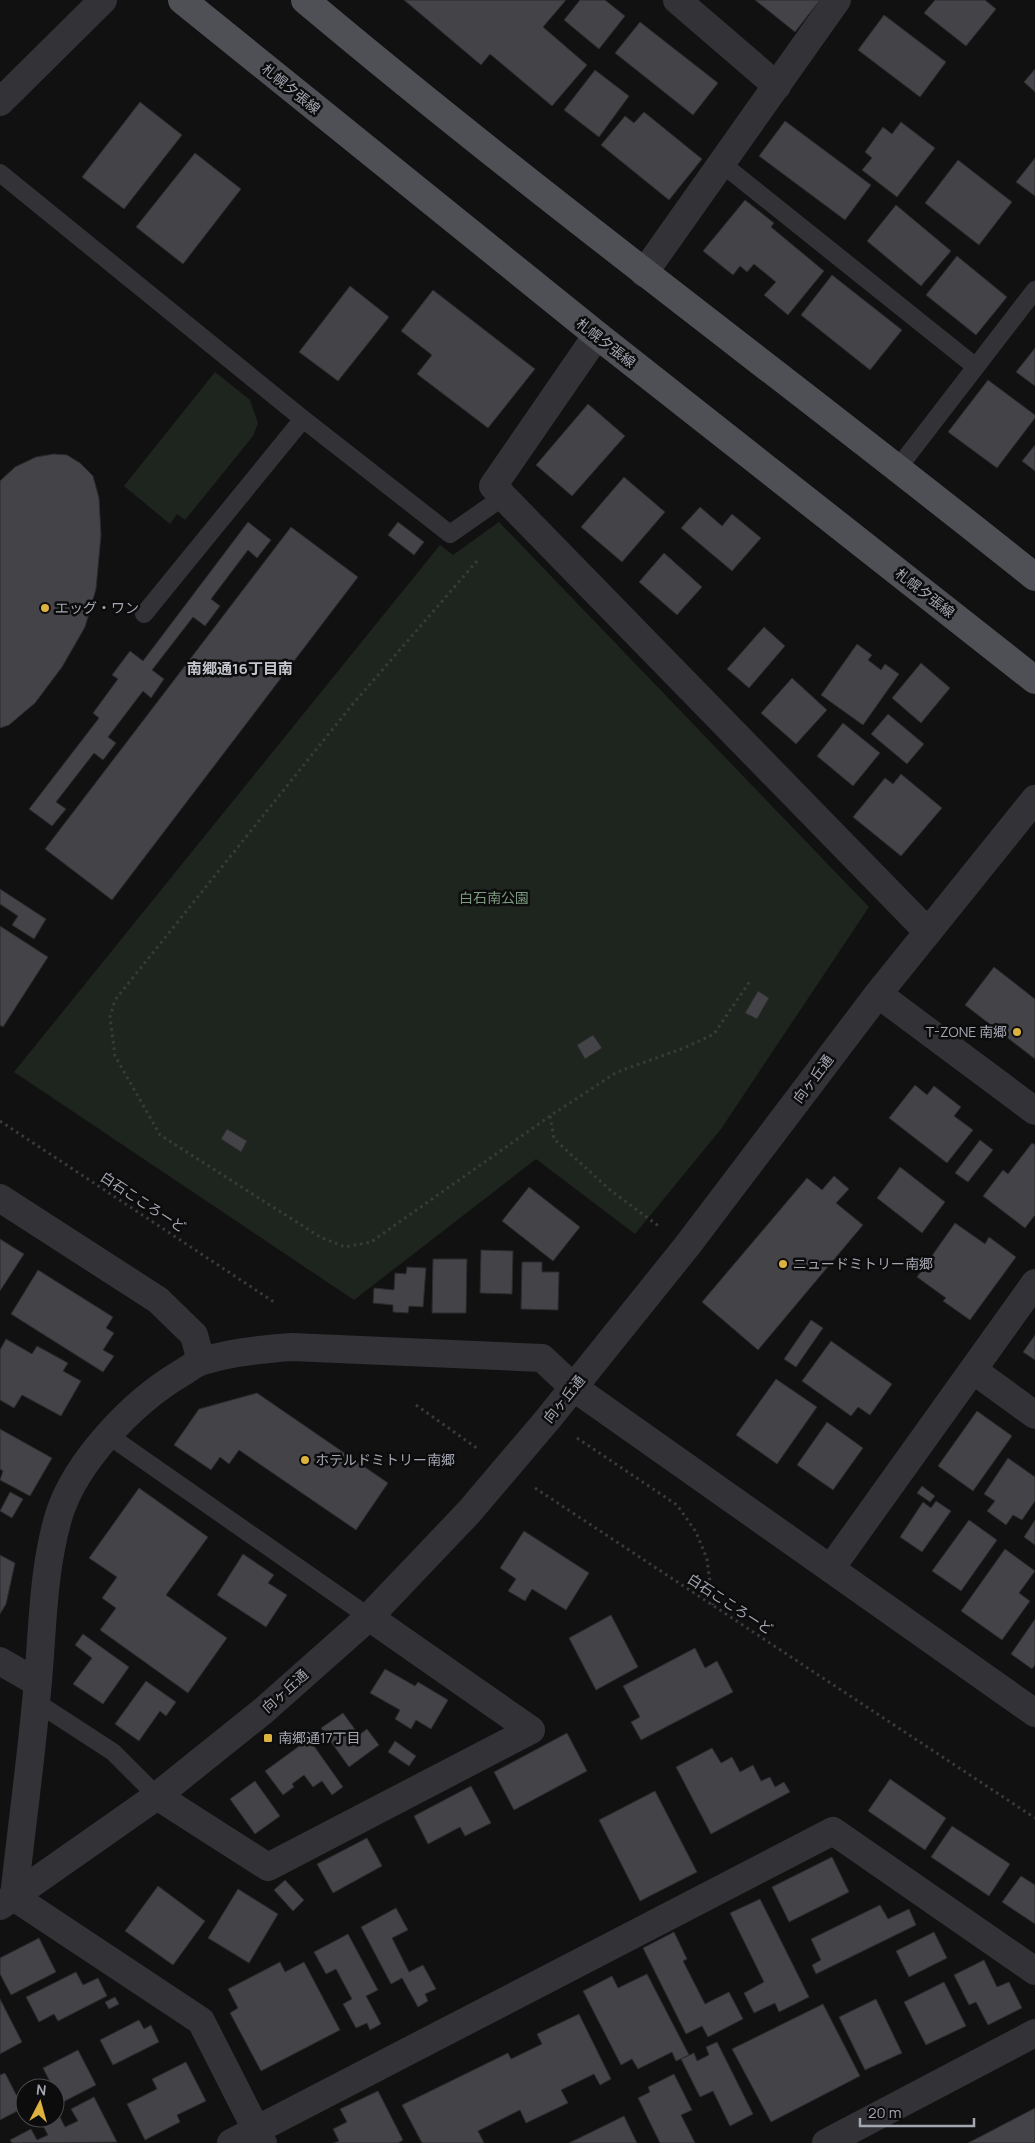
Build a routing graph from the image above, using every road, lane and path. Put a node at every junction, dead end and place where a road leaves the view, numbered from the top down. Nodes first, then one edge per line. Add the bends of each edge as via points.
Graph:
1 (103, 0) edge
2 (182, 0) edge
3 (305, 0) edge
4 (677, 0) edge
5 (837, 0) edge
6 (777, 86) junction
7 (0, 102) edge
8 (721, 163) junction
9 (0, 173) edge
10 (644, 273) junction
11 (1035, 290) edge
12 (597, 335) junction
13 (976, 367) junction
14 (303, 419) junction
15 (898, 468) junction
16 (503, 497) junction
17 (477, 561) dead end
18 (1035, 577) edge
19 (144, 614) dead end
20 (1035, 680) edge
21 (1035, 799) edge
22 (928, 932) junction
23 (750, 981) dead end
24 (878, 994) junction
25 (1035, 1112) edge
26 (550, 1116) junction
27 (0, 1121) edge
28 (0, 1198) edge
29 (687, 1246) junction
30 (1035, 1283) edge
31 (274, 1302) dead end
32 (201, 1361) junction
33 (973, 1370) junction
34 (573, 1387) junction
35 (416, 1405) dead end
36 (1035, 1415) edge
37 (541, 1427) junction
38 (108, 1435) junction
39 (486, 1454) dead end
40 (534, 1487) dead end
41 (831, 1568) junction
42 (713, 1606) junction
43 (369, 1616) junction
44 (0, 1661) edge
45 (37, 1692) junction
46 (1035, 1713) edge
47 (157, 1796) junction
48 (1035, 1818) edge
49 (7, 1902) edge
50 (1035, 1972) edge
51 (1035, 2033) edge
52 (260, 2137) edge
53 (231, 2143) edge
54 (826, 2143) edge

1 - 7 street
2 - 12 main road, 札幌夕張線
3 - 10 main road
4 - 6 street
5 - 6 street
6 - 8 street
8 - 10 street
8 - 13 lane
9 - 14 lane
10 - 15 main road
11 - 13 lane
12 - 16 street via 493,486
12 - 20 main road, 札幌夕張線
13 - 15 lane
14 - 16 lane via 450,534
14 - 19 lane
15 - 18 main road
16 - 22 street
17 - 26 path via 352,705 115,1000 110,1033 115,1056 160,1135 320,1236 345,1247 371,1242
21 - 22 street, 向ヶ丘通
22 - 24 street, 向ヶ丘通
23 - 26 path via 714,1034 617,1072
24 - 25 street
24 - 29 street, 向ヶ丘通
26 - 29 path via 554,1139 610,1190
27 - 31 path, 白石こころーど
28 - 32 street via 158,1300 194,1336
29 - 34 street, 向ヶ丘通
30 - 33 street
32 - 34 street via 259,1349 292,1347 542,1358
32 - 38 street via 162,1385
33 - 36 street
33 - 41 street
34 - 37 street, 向ヶ丘通
34 - 41 street
35 - 39 path
37 - 42 path via 677,1506 696,1532 707,1559
37 - 43 street, 向ヶ丘通 via 469,1512
38 - 43 lane
38 - 45 street via 82,1468 60,1513 47,1566
40 - 42 path, 白石こころーど
41 - 46 street
42 - 48 path, 白石こころーど
43 - 47 street, 向ヶ丘通 via 263,1711
43 - 47 street via 531,1730 268,1867
44 - 45 street
45 - 47 lane via 114,1752
45 - 49 street
47 - 49 street, 向ヶ丘通
49 - 52 street via 201,2021
50 - 52 street via 833,1831
51 - 54 street
52 - 53 street

